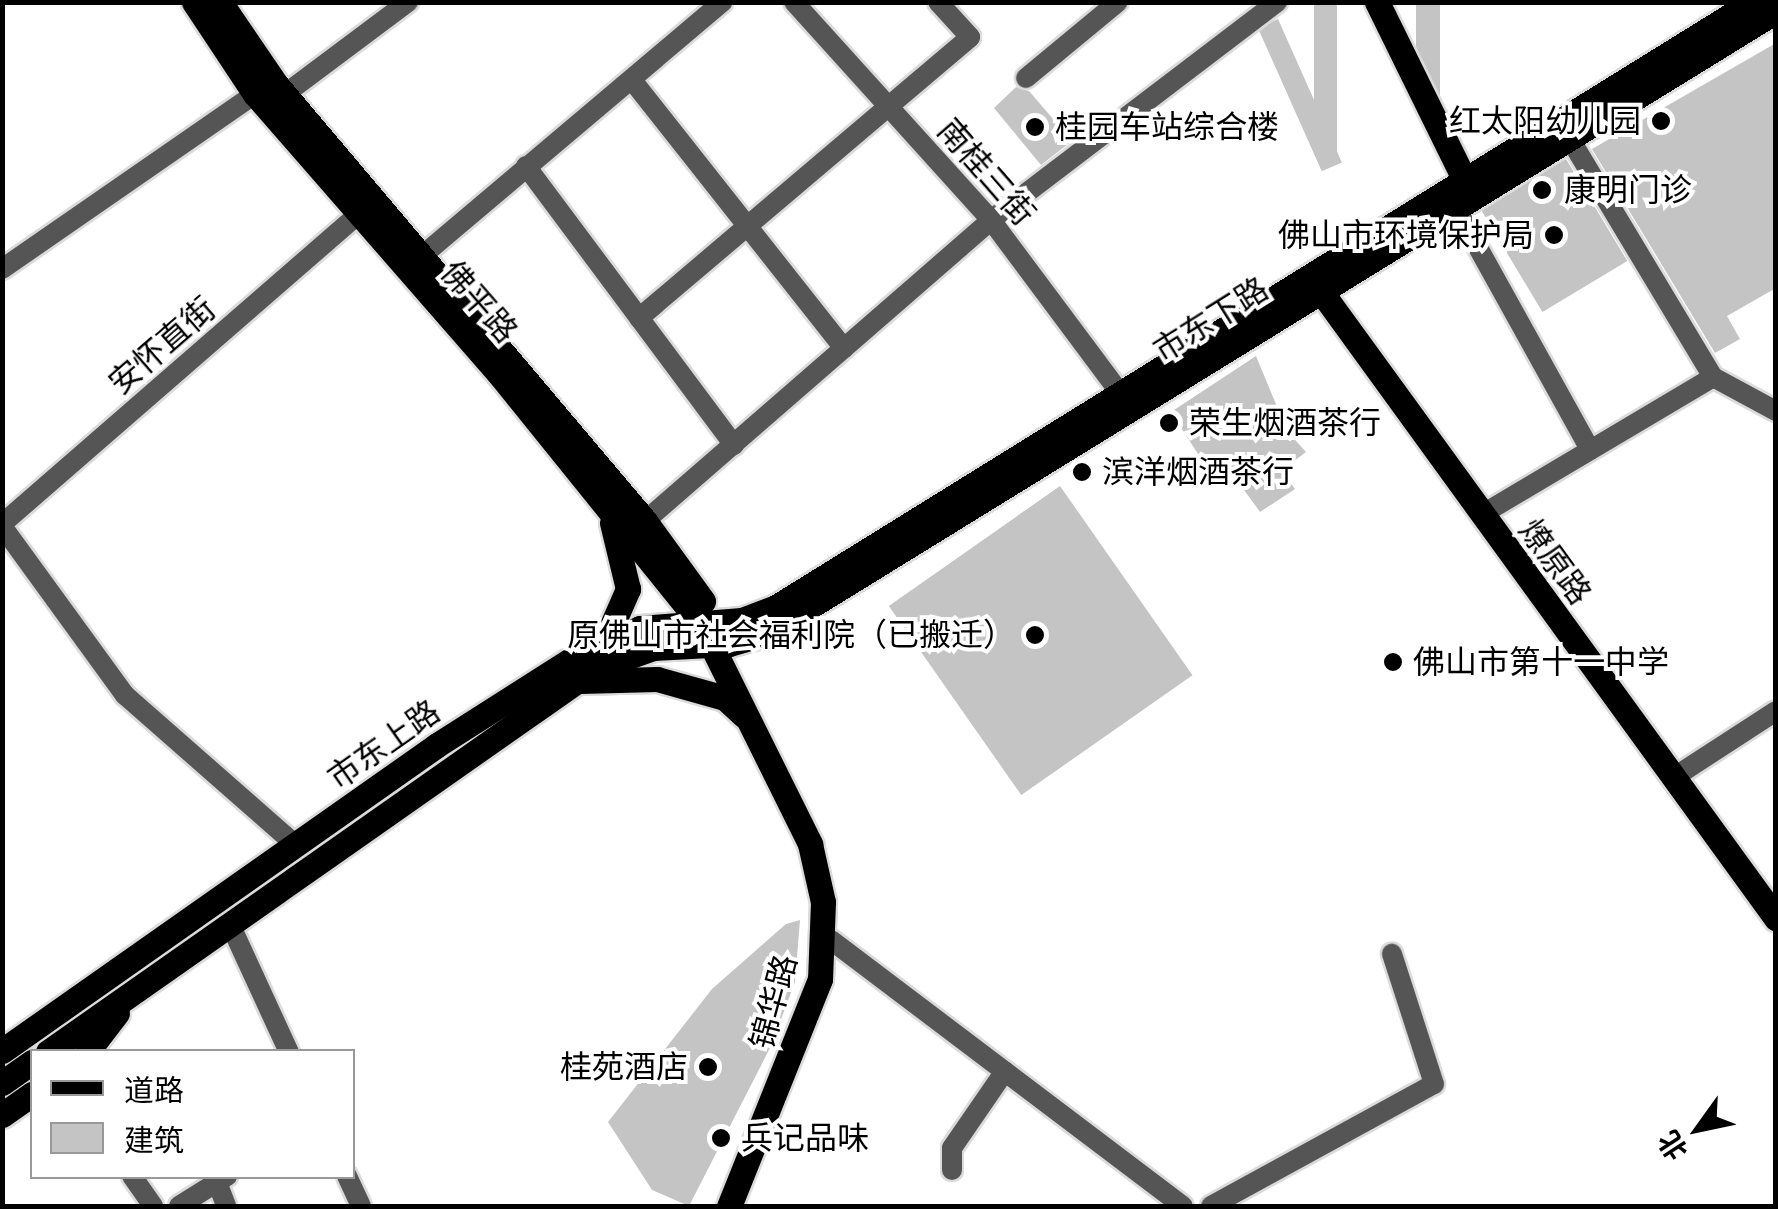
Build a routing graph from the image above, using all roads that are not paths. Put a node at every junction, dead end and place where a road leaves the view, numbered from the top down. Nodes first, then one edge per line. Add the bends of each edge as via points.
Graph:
1 (194, 2) edge
2 (220, 2) edge
3 (408, 2) edge
4 (722, 2) edge
5 (794, 2) edge
6 (938, 2) edge
7 (1118, 2) edge
8 (1277, 2) edge
9 (1377, 2) edge
10 (1752, 2) edge
11 (1776, 11) edge
12 (1026, 78) dead end
13 (632, 80) junction
14 (256, 94) junction
15 (285, 94) junction
16 (890, 108) junction
17 (1570, 138) junction
18 (526, 166) junction
19 (1463, 193) junction
20 (360, 214) junction
21 (991, 220) junction
22 (748, 226) junction
23 (423, 255) junction
24 (2, 270) edge
25 (1314, 282) junction
26 (639, 318) junction
27 (844, 348) junction
28 (1713, 377) junction
29 (1119, 392) junction
30 (1776, 411) edge
31 (734, 445) junction
32 (1590, 450) junction
33 (608, 508) junction
34 (1481, 515) junction
35 (645, 521) junction
36 (2, 525) edge
37 (716, 634) junction
38 (606, 639) junction
39 (580, 682) junction
40 (1776, 711) edge
41 (754, 725) junction
42 (1676, 776) junction
43 (297, 846) junction
44 (1776, 918) edge
45 (230, 924) junction
46 (831, 940) junction
47 (1392, 954) dead end
48 (111, 977) junction
49 (133, 994) junction
50 (2, 1030) edge
51 (52, 1049) edge
52 (89, 1049) edge
53 (288, 1049) edge
54 (2, 1051) edge
55 (30, 1063) edge
56 (1005, 1071) junction
57 (2, 1083) edge
58 (30, 1095) edge
59 (2, 1116) edge
60 (952, 1170) dead end
61 (134, 1179) edge
62 (348, 1179) edge
63 (222, 1180) edge
64 (153, 1206) edge
65 (179, 1206) edge
66 (226, 1206) edge
67 (361, 1206) edge
68 (729, 1206) edge
69 (744, 1206) edge
70 (1183, 1206) edge
71 (1212, 1206) edge

1 - 14 main road, 佛平路
2 - 15 main road, 佛平路
3 - 15 street
4 - 13 street
5 - 16 street, 南桂三街
6 - 16 street via 970,37
7 - 12 street
8 - 21 street
9 - 19 main road
10 - 19 main road, 市东下路
11 - 17 main road, 市东下路
13 - 18 street
13 - 22 street
14 - 20 main road, 佛平路
14 - 24 street
15 - 23 main road, 佛平路
16 - 21 street, 南桂三街
16 - 22 street
17 - 19 main road, 市东下路
17 - 28 street
18 - 23 street
18 - 26 street
19 - 25 main road, 市东下路
19 - 32 street
20 - 33 main road, 佛平路
20 - 36 street, 安怀直街
21 - 27 street
21 - 29 street, 南桂三街
22 - 26 street
22 - 27 street
23 - 35 main road, 佛平路
25 - 29 main road, 市东下路
25 - 34 main road, 燎原路
25 - 37 main road, 市东下路 via 784,624
26 - 31 street
27 - 31 street
28 - 30 street
28 - 32 street
29 - 37 main road, 市东下路 via 776,607
31 - 35 street
32 - 34 street
33 - 37 main road, 佛平路
33 - 38 main road via 628,590
34 - 42 main road, 燎原路
35 - 37 main road, 佛平路
36 - 43 street via 125,695
37 - 38 main road, 市东上路 via 640,628
37 - 39 main road, 市东上路 via 622,654
37 - 41 main road, 锦华路
37 - 46 main road, 锦华路 via 820,838 832,892
38 - 43 main road, 市东上路 via 438,745
39 - 41 main road via 657,678 725,698
39 - 45 main road, 市东上路
40 - 42 street
41 - 68 main road, 锦华路 via 810,844 823,902 820,979
42 - 44 main road, 燎原路
43 - 48 main road, 市东上路
45 - 49 main road, 市东上路
45 - 53 street
46 - 56 street
46 - 69 main road, 锦华路 via 824,1006 790,1105
47 - 71 street via 1434,1084
48 - 50 main road via 51,997
48 - 54 main road, 市东上路
49 - 51 main road
49 - 52 main road
55 - 57 main road
56 - 60 street via 952,1148
56 - 70 street
58 - 59 main road
61 - 64 street
62 - 67 street
63 - 65 street
63 - 66 street

